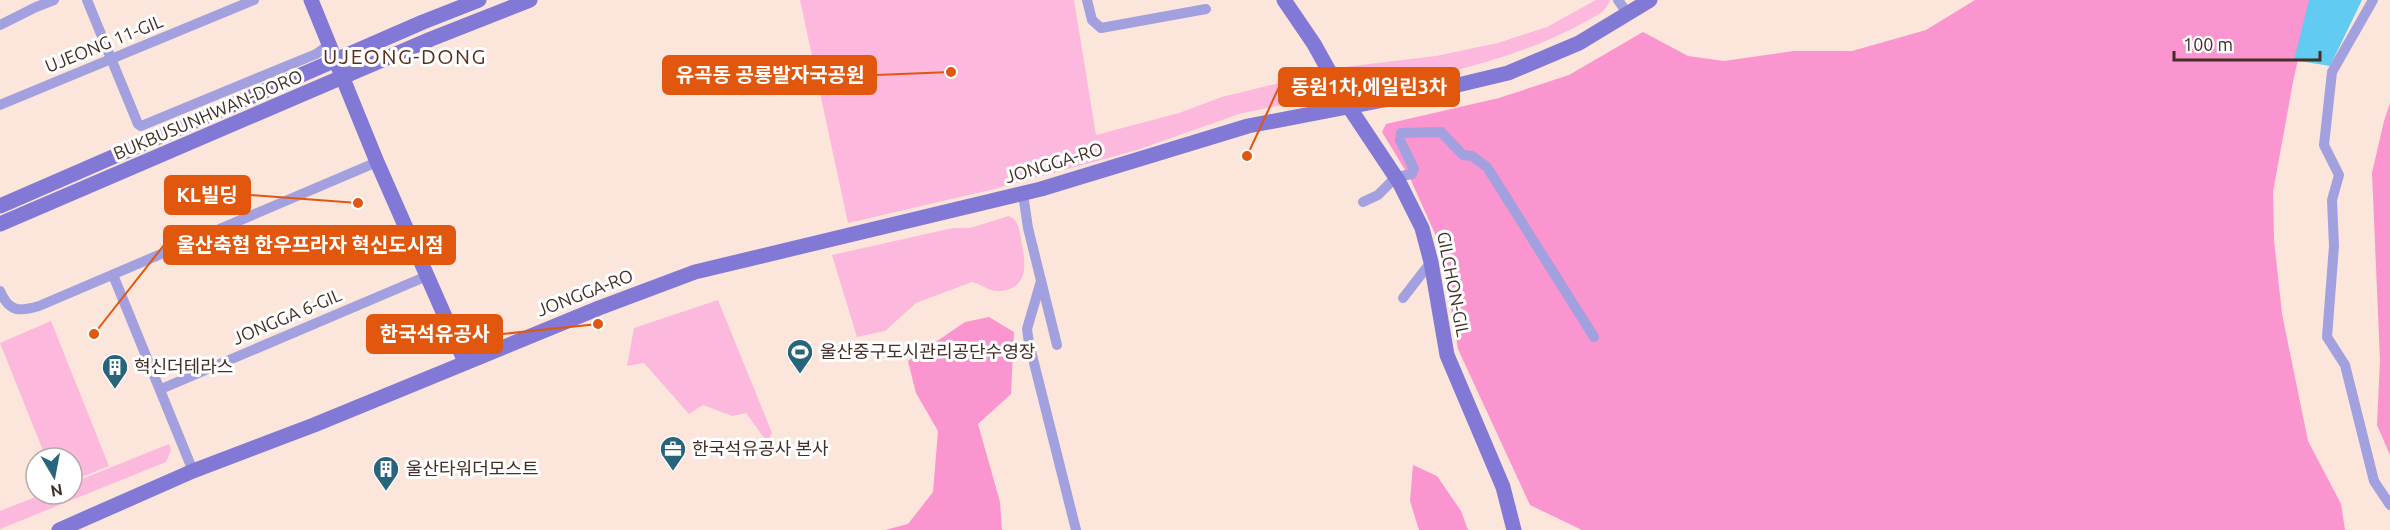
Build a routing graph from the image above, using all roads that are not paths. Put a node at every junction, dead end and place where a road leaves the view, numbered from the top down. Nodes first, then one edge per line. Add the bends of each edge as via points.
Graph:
1 (54, 0) edge
2 (87, 0) edge
3 (254, 0) edge
4 (311, 0) edge
5 (459, 0) edge
6 (479, 0) edge
7 (530, 0) edge
8 (1087, 0) edge
9 (1284, 0) edge
10 (1618, 0) edge
11 (1650, 0) edge
12 (2373, 0) edge
13 (1206, 9) dead end
14 (1628, 14) junction
15 (423, 21) junction
16 (0, 26) edge
17 (330, 44) junction
18 (112, 59) junction
19 (336, 60) junction
20 (344, 78) junction
21 (0, 105) edge
22 (1349, 107) junction
23 (377, 162) junction
24 (1396, 177) junction
25 (1023, 194) junction
26 (1363, 202) dead end
27 (0, 206) edge
28 (0, 224) edge
29 (1431, 262) junction
30 (113, 275) junction
31 (427, 276) junction
32 (1041, 281) junction
33 (0, 291) edge
34 (1403, 298) dead end
35 (1594, 337) dead end
36 (1057, 345) dead end
37 (465, 362) junction
38 (161, 389) junction
39 (193, 471) junction
40 (2390, 505) edge
41 (69, 528) edge
42 (1076, 530) edge
43 (1514, 530) edge

1 - 16 street
2 - 18 street
3 - 18 street, UJEONG 11-GIL
4 - 17 main road
5 - 15 main road
6 - 15 main road, BUKBUSUNHWAN-DORO
7 - 20 main road, BUKBUSUNHWAN-DORO
8 - 13 street via 1092,20 1101,28
9 - 22 main road, GILCHON-GIL
10 - 14 street
11 - 14 main road, JONGGA-RO
12 - 40 street via 2332,72 2324,145 2339,175 2332,200 2334,246 2327,337 2345,365 2374,481
14 - 22 main road, JONGGA-RO via 1579,43 1508,73
15 - 19 main road, BUKBUSUNHWAN-DORO
17 - 18 street via 144,126 138,124
17 - 19 main road
18 - 21 street, UJEONG 11-GIL
19 - 20 main road
19 - 27 main road, BUKBUSUNHWAN-DORO
20 - 23 main road
20 - 28 main road, BUKBUSUNHWAN-DORO
22 - 24 main road, GILCHON-GIL
22 - 25 main road, JONGGA-RO via 1248,126
23 - 30 street
23 - 31 main road
24 - 26 street
24 - 29 main road, GILCHON-GIL via 1422,228
24 - 35 street via 1412,174 1414,169 1400,140 1401,133 1406,132 1441,132 1463,155 1472,156 1487,167
25 - 32 street
25 - 37 main road, JONGGA-RO via 695,272
29 - 34 street
29 - 43 main road, GILCHON-GIL via 1447,355 1503,487
30 - 33 street via 24,310 13,308
30 - 38 street
31 - 37 main road
31 - 38 street, JONGGA 6-GIL
32 - 36 street
32 - 42 street via 1027,330
37 - 39 main road, JONGGA-RO
38 - 39 street
39 - 41 main road, JONGGA-RO

